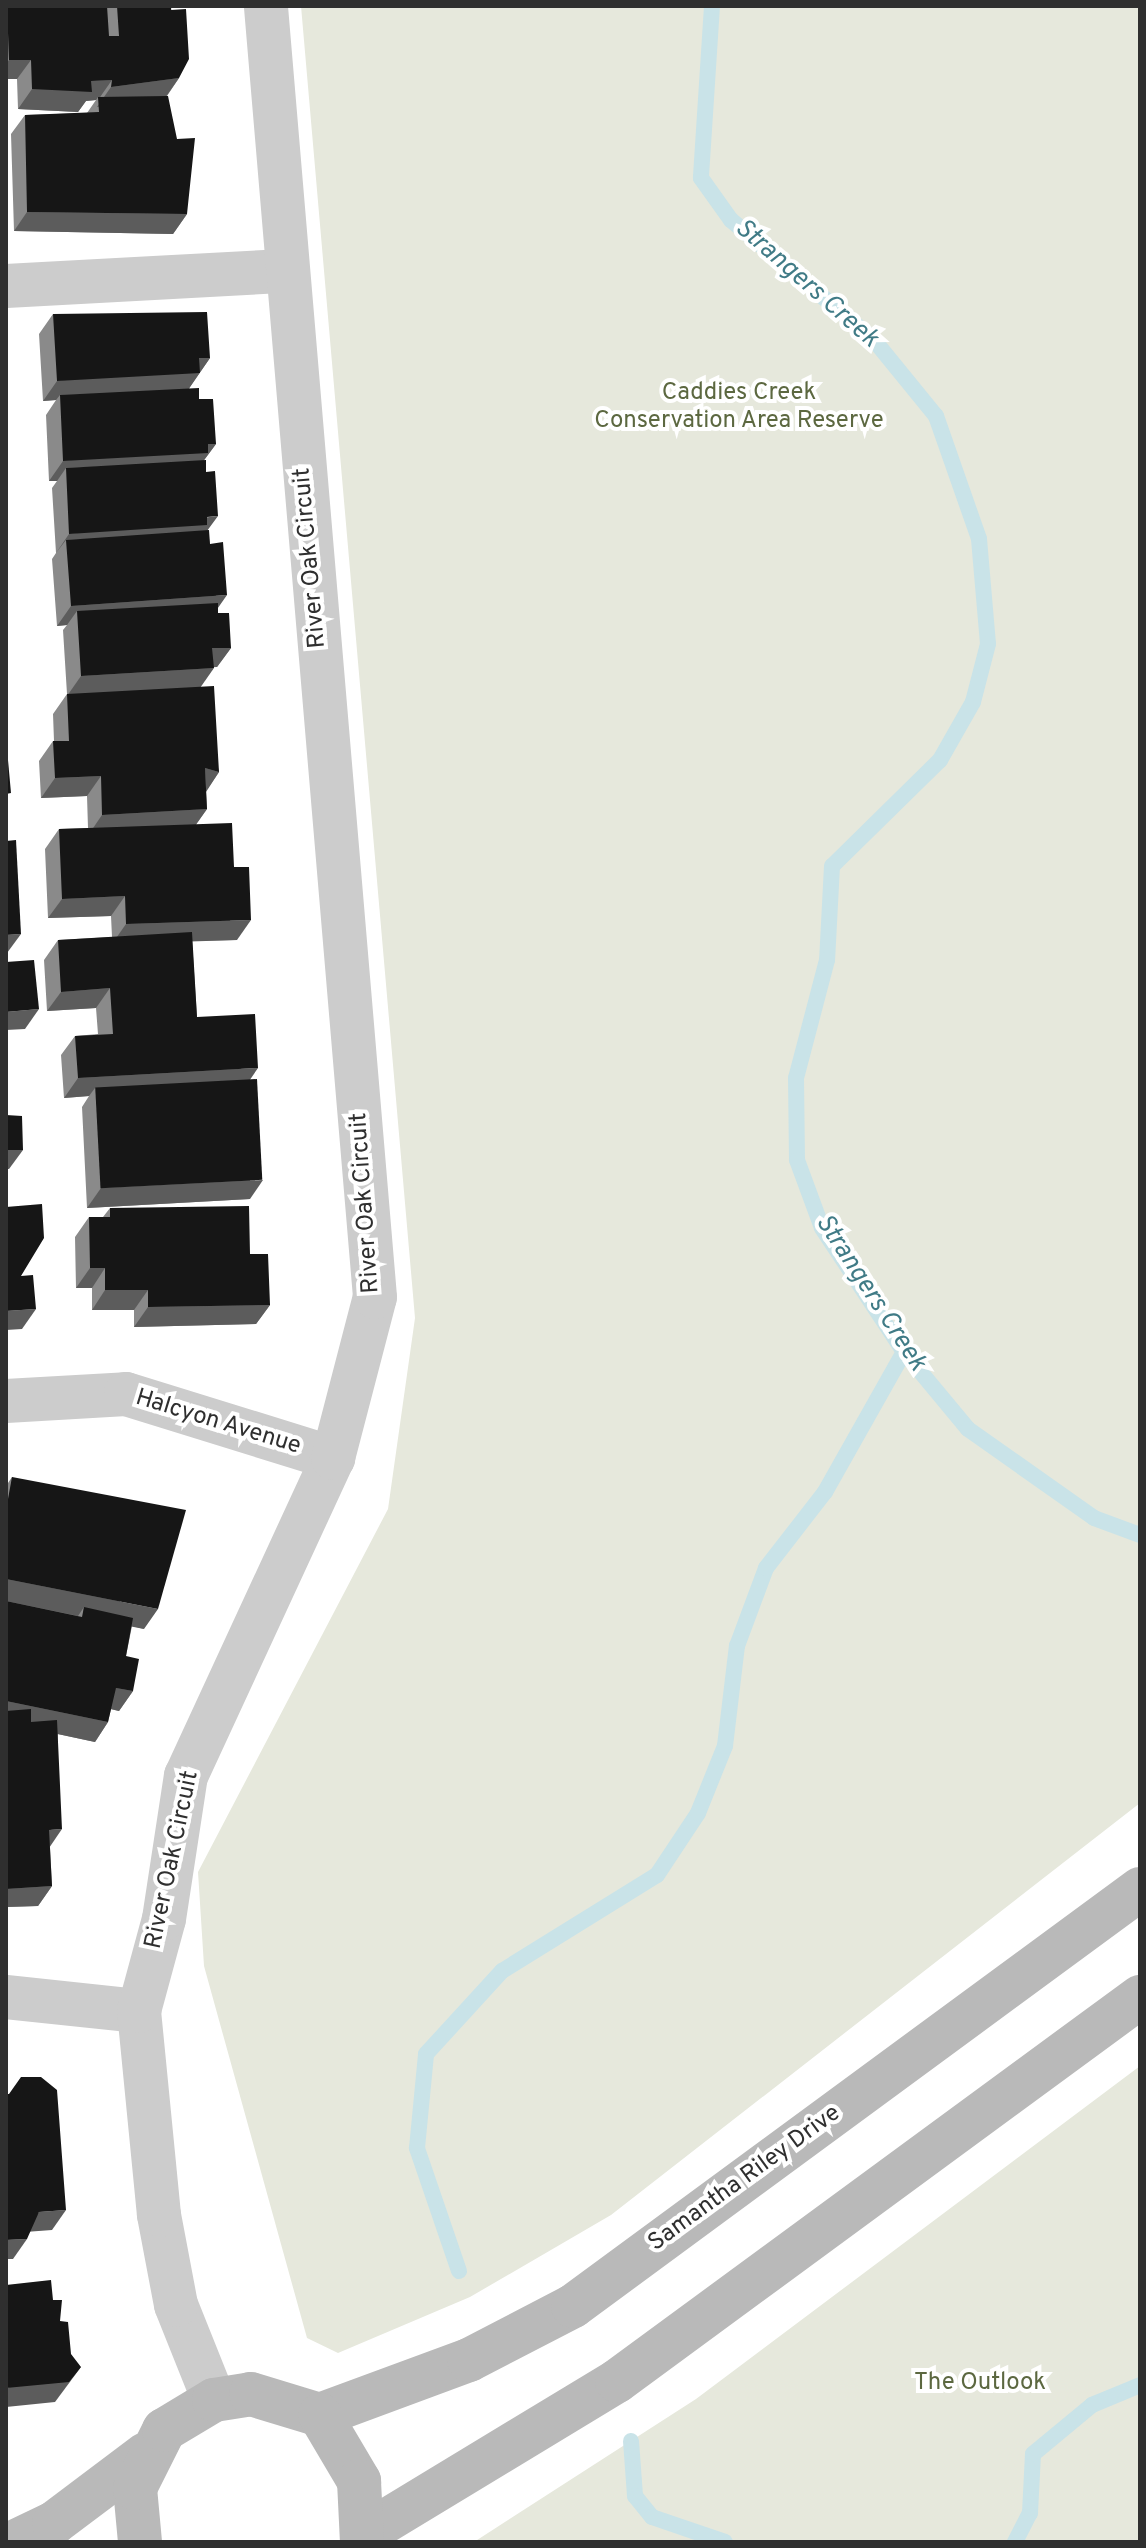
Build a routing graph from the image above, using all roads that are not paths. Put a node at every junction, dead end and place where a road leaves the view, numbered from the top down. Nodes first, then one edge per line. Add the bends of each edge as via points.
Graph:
1 (266, 6) edge
2 (286, 271) junction
3 (6, 286) edge
4 (6, 1401) edge
5 (333, 1458) junction
6 (1140, 1889) edge
7 (6, 1997) edge
8 (1140, 1997) edge
9 (139, 2011) junction
10 (214, 2400) junction
11 (320, 2415) junction
12 (146, 2454) junction
13 (364, 2537) edge
14 (14, 2542) edge
15 (140, 2542) edge

1 - 2 street, River Oak Circuit
2 - 3 street
2 - 5 street, River Oak Circuit via 375,1297
4 - 5 street, Halcyon Avenue via 126,1394
5 - 9 street, River Oak Circuit via 186,1776 164,1919
6 - 11 main road, Samantha Riley Drive via 573,2306 469,2360
7 - 9 street
8 - 13 main road via 617,2381 502,2447
9 - 10 street, River Oak Circuit via 159,2215 176,2305
10 - 11 main road via 251,2394
10 - 12 main road via 187,2411
11 - 13 main road via 359,2481
12 - 14 main road via 54,2523
12 - 15 main road via 135,2488

